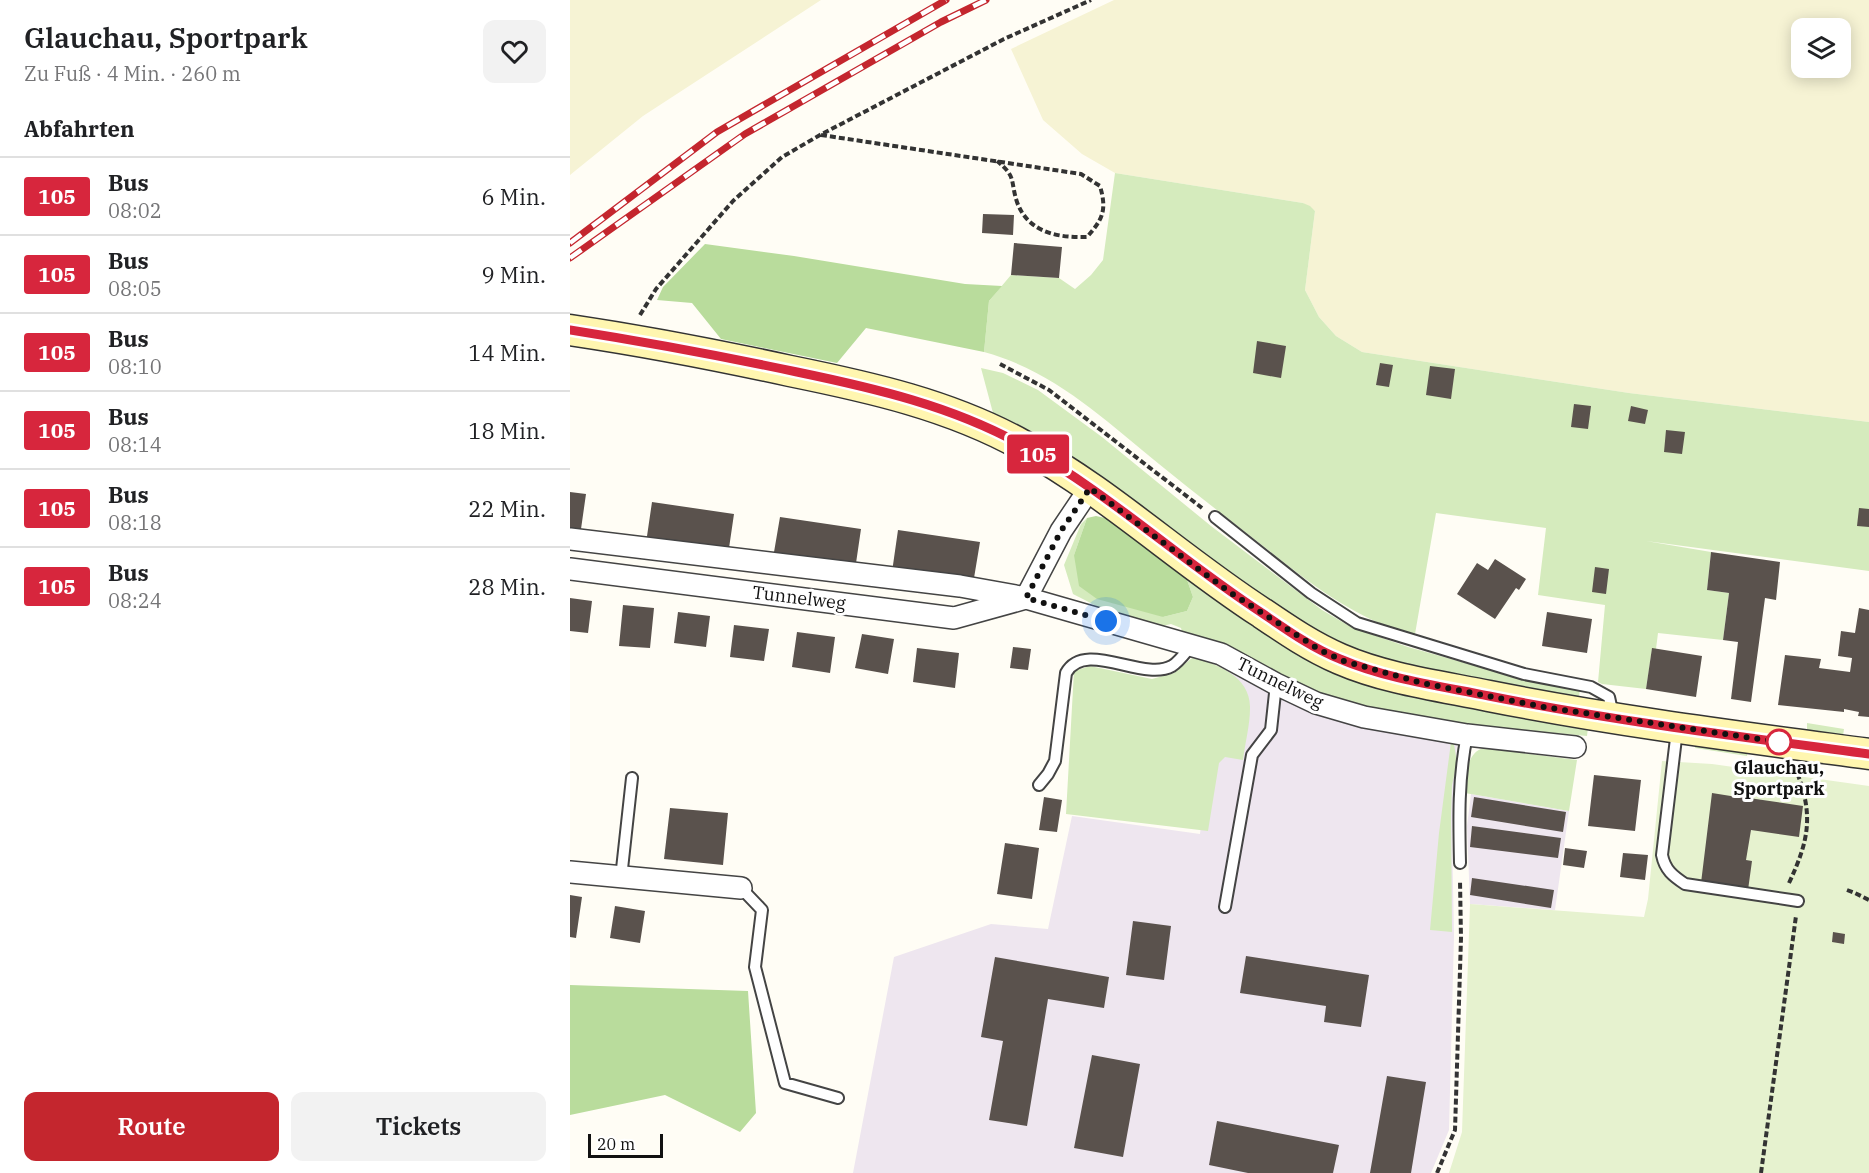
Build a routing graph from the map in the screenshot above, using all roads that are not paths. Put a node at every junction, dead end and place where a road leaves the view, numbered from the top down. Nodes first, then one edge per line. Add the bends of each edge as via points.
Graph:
1 (570, 330) edge
2 (1090, 488) junction
3 (1215, 517) road end
4 (570, 539) edge
5 (570, 569) edge
6 (1026, 598) junction
7 (1191, 646) junction
8 (1276, 684) junction
9 (1614, 718) junction
10 (1678, 727) junction
11 (1467, 735) junction
12 (1575, 747) dead end
13 (1869, 754) edge
14 (632, 778) dead end
15 (1039, 784) dead end
16 (1460, 863) road end
17 (570, 872) edge
18 (621, 878) junction
19 (741, 888) joint
20 (1798, 901) road end
21 (1225, 907) dead end
22 (838, 1098) dead end

1 - 2 main road via 816,376 926,403 1019,443
2 - 6 street via 1061,531
2 - 9 main road via 1228,591 1344,661 1422,683
3 - 9 lane via 1311,593 1357,623 1524,674 1591,687 1609,697
4 - 6 street, Tunnelweg via 960,586
5 - 6 street, Tunnelweg via 954,618
6 - 7 street, Tunnelweg
7 - 8 street, Tunnelweg via 1221,654
7 - 15 lane via 1172,666 1159,670 1098,660 1076,661 1070,666 1055,760
8 - 11 street, Tunnelweg via 1316,703 1364,717
8 - 21 lane via 1271,730 1252,756
9 - 10 main road
10 - 13 main road
10 - 20 lane via 1662,855 1665,867 1685,884
11 - 12 street, Tunnelweg
11 - 16 lane via 1459,793
14 - 18 lane
17 - 18 street
18 - 19 street
19 - 22 lane via 762,910 755,967 785,1083

